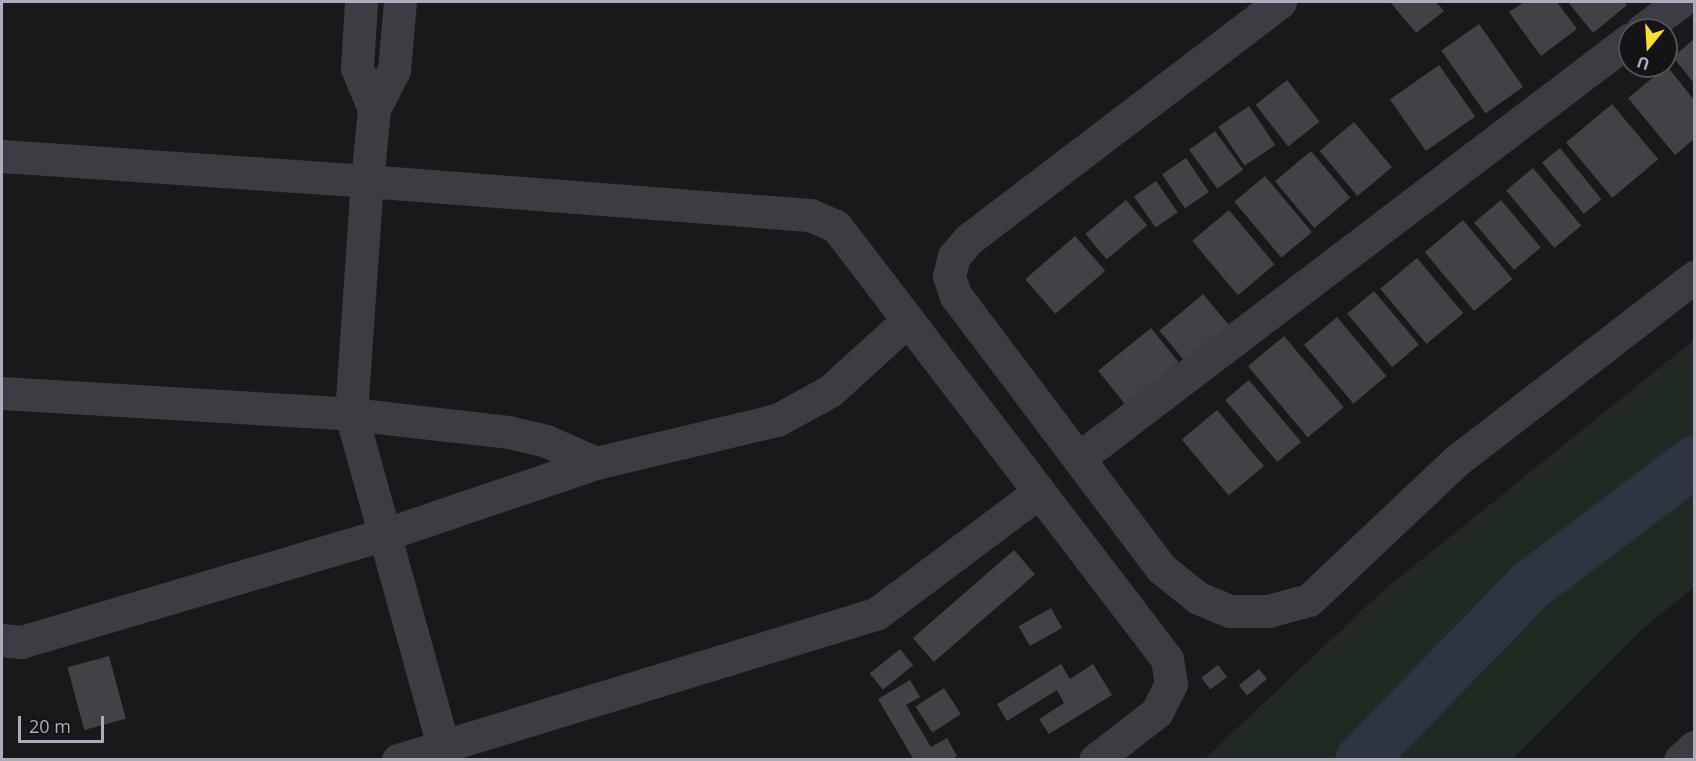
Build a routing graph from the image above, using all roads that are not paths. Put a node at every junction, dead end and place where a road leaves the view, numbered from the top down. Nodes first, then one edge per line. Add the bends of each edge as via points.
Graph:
1 (362, 2) edge
2 (400, 2) edge
3 (1280, 2) edge
4 (1680, 2) edge
5 (1658, 18) edge
6 (1618, 48) edge
7 (374, 109) junction
8 (2, 156) edge
9 (367, 181) junction
10 (1695, 277) edge
11 (908, 320) junction
12 (2, 393) edge
13 (351, 414) junction
14 (1079, 458) junction
15 (596, 463) junction
16 (1039, 492) junction
17 (383, 535) junction
18 (2, 640) edge
19 (1695, 747) edge
20 (445, 753) edge
21 (398, 759) edge
22 (1095, 759) edge
23 (1680, 759) edge

1 - 7 street via 357,69
2 - 7 street via 394,70
3 - 14 street via 954,256 949,276 956,296
4 - 5 street
6 - 14 street
7 - 9 street
8 - 9 street
9 - 11 street via 810,215 836,226
9 - 13 street
10 - 14 street via 1456,461 1310,600 1268,611 1231,611 1198,598 1161,568
11 - 15 street via 830,391 777,420
11 - 16 street
12 - 13 street
13 - 15 street via 508,432 546,441
13 - 17 street
15 - 17 street
16 - 20 street via 876,614
16 - 22 street via 1167,659 1171,684 1156,712
17 - 18 street via 21,642
17 - 20 street
19 - 23 street
20 - 21 street

